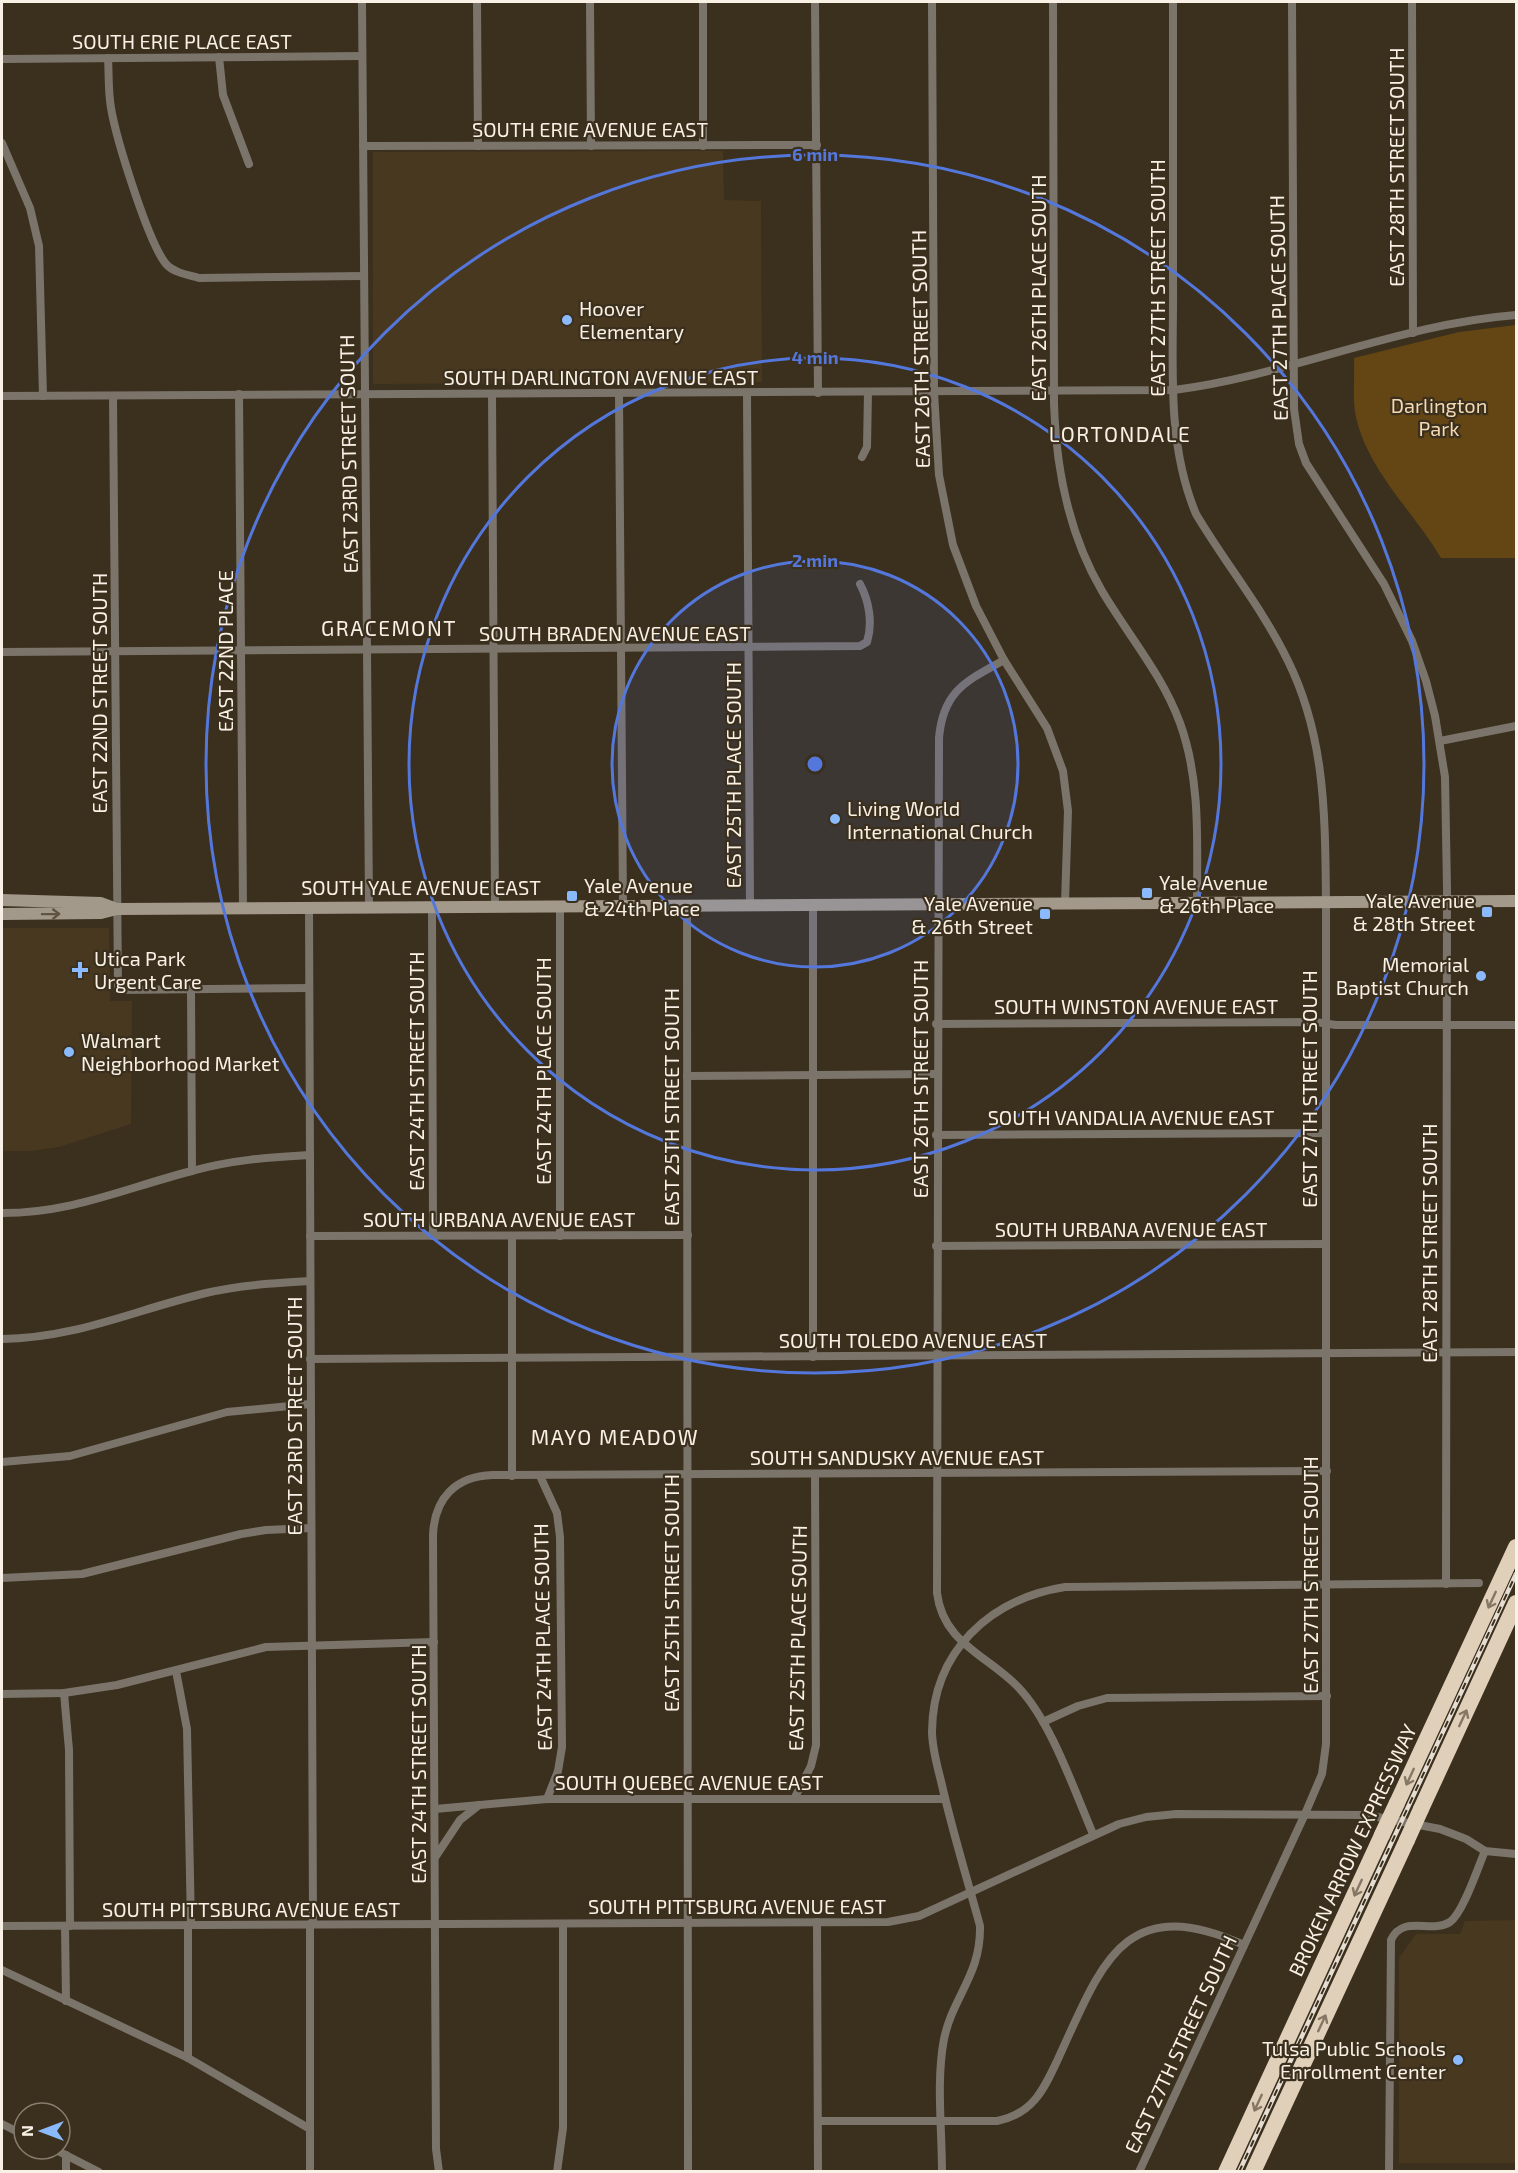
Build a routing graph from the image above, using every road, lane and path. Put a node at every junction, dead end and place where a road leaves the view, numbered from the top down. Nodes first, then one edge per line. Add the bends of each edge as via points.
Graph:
1 (362, 2) edge
2 (477, 2) edge
3 (590, 2) edge
4 (703, 2) edge
5 (815, 2) edge
6 (932, 2) edge
7 (1053, 2) edge
8 (1173, 2) edge
9 (1292, 2) edge
10 (1412, 2) edge
11 (362, 56) junction
12 (108, 57) junction
13 (219, 57) junction
14 (2, 58) edge
15 (2, 143) edge
16 (816, 145) junction
17 (363, 146) junction
18 (478, 146) junction
19 (591, 146) junction
20 (703, 146) junction
21 (3, 153) edge
22 (249, 164) dead end
23 (363, 276) junction
24 (1516, 315) edge
25 (1413, 333) junction
26 (1294, 366) junction
27 (1174, 390) junction
28 (868, 392) junction
29 (934, 392) junction
30 (1054, 392) junction
31 (747, 393) junction
32 (818, 393) junction
33 (239, 394) junction
34 (364, 394) junction
35 (492, 394) junction
36 (619, 394) junction
37 (2, 396) edge
38 (43, 396) junction
39 (113, 396) junction
40 (862, 457) dead end
41 (860, 584) dead end
42 (621, 649) junction
43 (748, 649) junction
44 (367, 650) junction
45 (493, 650) junction
46 (116, 651) junction
47 (241, 651) junction
48 (2, 652) edge
49 (1004, 660) junction
50 (1516, 726) edge
51 (1440, 741) junction
52 (2, 900) edge
53 (1516, 901) edge
54 (1326, 902) junction
55 (1446, 902) junction
56 (1065, 903) junction
57 (1197, 903) junction
58 (813, 904) junction
59 (938, 904) junction
60 (687, 905) junction
61 (750, 905) junction
62 (432, 906) junction
63 (495, 906) junction
64 (560, 906) junction
65 (623, 906) junction
66 (309, 907) junction
67 (369, 907) junction
68 (243, 908) junction
69 (117, 909) junction
70 (2, 914) edge
71 (309, 988) junction
72 (191, 990) junction
73 (1325, 1023) junction
74 (936, 1024) junction
75 (1446, 1025) junction
76 (1516, 1025) edge
77 (936, 1074) junction
78 (812, 1075) junction
79 (687, 1076) junction
80 (1326, 1133) junction
81 (936, 1135) junction
82 (310, 1155) junction
83 (192, 1171) junction
84 (2, 1213) edge
85 (688, 1235) junction
86 (310, 1236) junction
87 (433, 1236) junction
88 (512, 1236) junction
89 (560, 1236) junction
90 (1326, 1244) junction
91 (936, 1246) junction
92 (310, 1281) junction
93 (2, 1339) edge
94 (1446, 1352) junction
95 (1516, 1352) edge
96 (1326, 1354) junction
97 (688, 1357) junction
98 (813, 1357) junction
99 (937, 1357) junction
100 (513, 1358) junction
101 (310, 1359) junction
102 (310, 1404) junction
103 (2, 1462) edge
104 (1327, 1471) junction
105 (937, 1473) junction
106 (687, 1474) junction
107 (815, 1474) junction
108 (512, 1476) junction
109 (540, 1476) junction
110 (468, 1479) joint
111 (311, 1528) junction
112 (1516, 1547) edge
113 (2, 1578) edge
114 (1479, 1583) dead end
115 (1327, 1584) junction
116 (1446, 1584) junction
117 (1516, 1603) edge
118 (434, 1642) junction
119 (963, 1642) junction
120 (312, 1644) junction
121 (176, 1671) junction
122 (64, 1693) junction
123 (2, 1694) edge
124 (1327, 1696) junction
125 (1043, 1722) junction
126 (794, 1798) junction
127 (547, 1799) junction
128 (689, 1799) junction
129 (945, 1799) junction
130 (479, 1804) junction
131 (435, 1809) junction
132 (1305, 1814) junction
133 (1093, 1834) junction
134 (1485, 1851) junction
135 (1516, 1854) edge
136 (435, 1859) junction
137 (971, 1892) junction
138 (817, 1922) junction
139 (690, 1923) junction
140 (312, 1924) junction
141 (436, 1924) junction
142 (563, 1924) junction
143 (190, 1925) junction
144 (2, 1926) edge
145 (68, 1926) junction
146 (1244, 1945) junction
147 (2, 1970) edge
148 (66, 2001) junction
149 (188, 2058) junction
150 (818, 2121) junction
151 (942, 2121) junction
152 (310, 2129) junction
153 (72, 2158) edge
154 (99, 2172) edge
155 (310, 2172) edge
156 (439, 2172) edge
157 (557, 2172) edge
158 (688, 2172) edge
159 (818, 2172) edge
160 (942, 2172) edge
161 (1139, 2172) edge
162 (1226, 2172) edge
163 (1253, 2172) edge
164 (1389, 2172) edge

1 - 11 street, EAST 23RD STREET SOUTH
2 - 18 street
3 - 19 street
4 - 20 street
5 - 16 street
6 - 29 street, EAST 26TH STREET SOUTH
7 - 30 street, EAST 26TH PLACE SOUTH
8 - 27 street, EAST 27TH STREET SOUTH
9 - 26 street, EAST 27TH PLACE SOUTH
10 - 25 street, EAST 28TH STREET SOUTH
11 - 13 street, SOUTH ERIE PLACE EAST
11 - 17 street, EAST 23RD STREET SOUTH
12 - 13 street, SOUTH ERIE PLACE EAST
12 - 14 street, SOUTH ERIE PLACE EAST
12 - 23 street via 111,109 120,143 155,244 167,265 200,278
13 - 22 street via 223,95
15 - 21 street
16 - 20 street, SOUTH ERIE AVENUE EAST
16 - 32 street
17 - 18 street, SOUTH ERIE AVENUE EAST
17 - 23 street, EAST 23RD STREET SOUTH
18 - 19 street, SOUTH ERIE AVENUE EAST
19 - 20 street, SOUTH ERIE AVENUE EAST
21 - 38 street via 30,208 39,246
23 - 34 street, EAST 23RD STREET SOUTH
24 - 25 street, SOUTH DARLINGTON AVENUE EAST
25 - 26 street, SOUTH DARLINGTON AVENUE EAST
26 - 27 street, SOUTH DARLINGTON AVENUE EAST
26 - 51 street, EAST 27TH PLACE SOUTH via 1299,444 1315,481 1345,523 1403,621 1426,681
27 - 30 street, SOUTH DARLINGTON AVENUE EAST
27 - 54 street, EAST 27TH STREET SOUTH via 1177,451 1188,494 1206,531 1276,638 1307,707 1323,778
28 - 29 street, SOUTH DARLINGTON AVENUE EAST
28 - 32 street, SOUTH DARLINGTON AVENUE EAST
28 - 40 street via 867,447
29 - 30 street, SOUTH DARLINGTON AVENUE EAST
29 - 49 street, EAST 26TH STREET SOUTH via 937,466 953,544 976,606
30 - 57 street, EAST 26TH PLACE SOUTH via 1059,470 1078,543 1102,592 1170,699 1187,744 1196,800
31 - 32 street, SOUTH DARLINGTON AVENUE EAST
31 - 36 street, SOUTH DARLINGTON AVENUE EAST
31 - 43 street, EAST 25TH PLACE SOUTH
33 - 34 street, SOUTH DARLINGTON AVENUE EAST
33 - 39 street, SOUTH DARLINGTON AVENUE EAST
33 - 47 street, EAST 22ND PLACE
34 - 35 street, SOUTH DARLINGTON AVENUE EAST
34 - 44 street, EAST 23RD STREET SOUTH
35 - 36 street, SOUTH DARLINGTON AVENUE EAST
35 - 45 street
36 - 42 street
37 - 38 street, SOUTH DARLINGTON AVENUE EAST
38 - 39 street, SOUTH DARLINGTON AVENUE EAST
39 - 46 street, EAST 22ND STREET SOUTH
41 - 43 street, SOUTH BRADEN AVENUE EAST via 868,600 867,642 860,646
42 - 43 street, SOUTH BRADEN AVENUE EAST
42 - 45 street, SOUTH BRADEN AVENUE EAST
42 - 65 street
43 - 61 street, EAST 25TH PLACE SOUTH
44 - 45 street, SOUTH BRADEN AVENUE EAST
44 - 47 street, SOUTH BRADEN AVENUE EAST
44 - 67 street, EAST 23RD STREET SOUTH
45 - 63 street
46 - 47 street, SOUTH BRADEN AVENUE EAST
46 - 48 street, SOUTH BRADEN AVENUE EAST
46 - 69 street, EAST 22ND STREET SOUTH
47 - 68 street, EAST 22ND PLACE
49 - 56 street via 1047,728 1063,771 1068,811
49 - 59 street, EAST 26TH STREET SOUTH via 960,687 944,707 939,738
50 - 51 street
51 - 55 street, EAST 27TH PLACE SOUTH via 1446,797
52 - 69 main road, SOUTH YALE AVENUE EAST via 101,903
53 - 55 main road, SOUTH YALE AVENUE EAST
54 - 55 main road, SOUTH YALE AVENUE EAST
54 - 57 main road, SOUTH YALE AVENUE EAST
54 - 73 street, EAST 27TH STREET SOUTH
55 - 75 street, EAST 28TH STREET SOUTH
56 - 57 main road, SOUTH YALE AVENUE EAST
56 - 59 main road, SOUTH YALE AVENUE EAST
58 - 59 main road, SOUTH YALE AVENUE EAST
58 - 61 main road, SOUTH YALE AVENUE EAST
58 - 78 street
59 - 74 street, EAST 26TH STREET SOUTH
60 - 61 main road, SOUTH YALE AVENUE EAST
60 - 65 main road, SOUTH YALE AVENUE EAST
60 - 79 street, EAST 25TH STREET SOUTH
62 - 63 main road, SOUTH YALE AVENUE EAST
62 - 67 main road, SOUTH YALE AVENUE EAST
62 - 87 street, EAST 24TH STREET SOUTH
63 - 64 main road, SOUTH YALE AVENUE EAST
64 - 65 main road, SOUTH YALE AVENUE EAST
64 - 89 street, EAST 24TH PLACE SOUTH
66 - 67 main road, SOUTH YALE AVENUE EAST
66 - 68 main road, SOUTH YALE AVENUE EAST
66 - 71 street, EAST 23RD STREET SOUTH
68 - 69 main road, SOUTH YALE AVENUE EAST
70 -> 69 main road, SOUTH YALE AVENUE EAST via 101,913
69 - 72 street, EAST 22ND STREET SOUTH via 118,990
71 - 72 street
71 - 82 street, EAST 23RD STREET SOUTH
72 - 83 street
73 - 74 street, SOUTH WINSTON AVENUE EAST
73 - 75 street, SOUTH WINSTON AVENUE EAST
73 - 80 street, EAST 27TH STREET SOUTH
74 - 77 street, EAST 26TH STREET SOUTH
75 - 76 street, SOUTH WINSTON AVENUE EAST
75 - 94 street, EAST 28TH STREET SOUTH
77 - 78 street
77 - 81 street, EAST 26TH STREET SOUTH
78 - 79 street
78 - 98 street
79 - 85 street, EAST 25TH STREET SOUTH
80 - 81 street, SOUTH VANDALIA AVENUE EAST
80 - 90 street, EAST 27TH STREET SOUTH
81 - 91 street, EAST 26TH STREET SOUTH
82 - 83 street via 252,1159
82 - 86 street, EAST 23RD STREET SOUTH
83 - 84 street via 72,1207
85 - 89 street, SOUTH URBANA AVENUE EAST
85 - 97 street, EAST 25TH STREET SOUTH
86 - 87 street, SOUTH URBANA AVENUE EAST
86 - 92 street, EAST 23RD STREET SOUTH
87 - 88 street, SOUTH URBANA AVENUE EAST
88 - 89 street, SOUTH URBANA AVENUE EAST
88 - 100 street
90 - 91 street, SOUTH URBANA AVENUE EAST
90 - 96 street, EAST 27TH STREET SOUTH
91 - 99 street, EAST 26TH STREET SOUTH
92 - 93 street via 230,1288 75,1332
92 - 101 street, EAST 23RD STREET SOUTH
94 - 95 street, SOUTH TOLEDO AVENUE EAST
94 - 96 street, SOUTH TOLEDO AVENUE EAST
94 - 116 street, EAST 28TH STREET SOUTH
96 - 99 street, SOUTH TOLEDO AVENUE EAST
96 - 104 street, EAST 27TH STREET SOUTH
97 - 98 street, SOUTH TOLEDO AVENUE EAST
97 - 100 street, SOUTH TOLEDO AVENUE EAST
97 - 106 street, EAST 25TH STREET SOUTH
98 - 99 street, SOUTH TOLEDO AVENUE EAST
99 - 105 street, EAST 26TH STREET SOUTH
100 - 101 street, SOUTH TOLEDO AVENUE EAST
100 - 108 street
101 - 102 street, EAST 23RD STREET SOUTH
102 - 103 street via 227,1412 70,1456
102 - 111 street, EAST 23RD STREET SOUTH
104 - 105 street, SOUTH SANDUSKY AVENUE EAST
104 - 115 street, EAST 27TH STREET SOUTH
105 - 107 street, SOUTH SANDUSKY AVENUE EAST
105 - 119 street, EAST 26TH STREET SOUTH via 939,1606 951,1632
106 - 107 street, SOUTH SANDUSKY AVENUE EAST
106 - 109 street, SOUTH SANDUSKY AVENUE EAST
106 - 128 street, EAST 25TH STREET SOUTH
107 - 126 street, EAST 25TH PLACE SOUTH via 816,1745 811,1766
108 - 109 street, SOUTH SANDUSKY AVENUE EAST
108 - 110 street, SOUTH SANDUSKY AVENUE EAST via 482,1475
109 - 127 street, EAST 24TH PLACE SOUTH via 557,1513 560,1537 562,1747 558,1772
110 - 118 street, EAST 24TH STREET SOUTH via 441,1499 433,1520
111 - 113 street via 232,1536 82,1574
111 - 120 street, EAST 23RD STREET SOUTH
112 -> 162 highway, BROKEN ARROW EXPRESSWAY, bridge
114 - 116 street
115 - 116 street
115 - 119 street via 1065,1587 1023,1596 1002,1607
115 - 124 street, EAST 27TH STREET SOUTH
163 -> 117 highway, bridge
118 - 120 street
118 - 131 street, EAST 24TH STREET SOUTH
119 - 125 street via 1019,1688
119 - 129 street via 942,1681 934,1716 933,1740
120 - 121 street via 266,1647
120 - 140 street, EAST 23RD STREET SOUTH
121 - 122 street
121 - 143 street via 187,1729
122 - 123 street
122 - 145 street via 69,1750
124 - 125 street via 1107,1698
124 - 132 street, EAST 27TH STREET SOUTH via 1322,1774
125 - 133 street
126 - 128 street, SOUTH QUEBEC AVENUE EAST
126 - 129 street, SOUTH QUEBEC AVENUE EAST
127 - 128 street, SOUTH QUEBEC AVENUE EAST
127 - 130 street, SOUTH QUEBEC AVENUE EAST
128 - 139 street, EAST 25TH STREET SOUTH
129 - 137 street
130 - 131 street, SOUTH QUEBEC AVENUE EAST
130 - 136 street via 460,1820
131 - 136 street, EAST 24TH STREET SOUTH
132 - 133 street, SOUTH PITTSBURG AVENUE EAST via 1155,1816 1127,1821
132 - 134 street, SOUTH PITTSBURG AVENUE EAST via 1367,1815 1440,1829
132 - 146 street, EAST 27TH STREET SOUTH
133 - 137 street, SOUTH PITTSBURG AVENUE EAST
134 - 135 street, SOUTH PITTSBURG AVENUE EAST
134 - 164 street via 1450,1922 1407,1926 1392,1940
136 - 141 street, EAST 24TH STREET SOUTH
137 - 138 street, SOUTH PITTSBURG AVENUE EAST via 919,1916 900,1920
137 - 151 street via 980,1926 980,1946 944,2038
138 - 139 street, SOUTH PITTSBURG AVENUE EAST
138 - 150 street
139 - 142 street, SOUTH PITTSBURG AVENUE EAST
139 - 158 street, EAST 25TH STREET SOUTH
140 - 141 street, SOUTH PITTSBURG AVENUE EAST
140 - 143 street, SOUTH PITTSBURG AVENUE EAST
140 - 152 street, EAST 23RD STREET SOUTH
141 - 142 street, SOUTH PITTSBURG AVENUE EAST
141 - 156 street, EAST 24TH STREET SOUTH
142 - 157 street via 563,2128
143 - 145 street, SOUTH PITTSBURG AVENUE EAST
143 - 149 street
144 - 145 street, SOUTH PITTSBURG AVENUE EAST
145 - 148 street
146 - 151 street via 1213,1931 1182,1926 1155,1929 1125,1943 1101,1968 1045,2087 1033,2104 1007,2119
146 - 161 street, EAST 27TH STREET SOUTH
147 - 148 street
148 - 149 street
149 - 152 street
150 - 151 street
150 - 159 street
151 - 160 street
152 - 155 street, EAST 23RD STREET SOUTH
153 - 154 street

